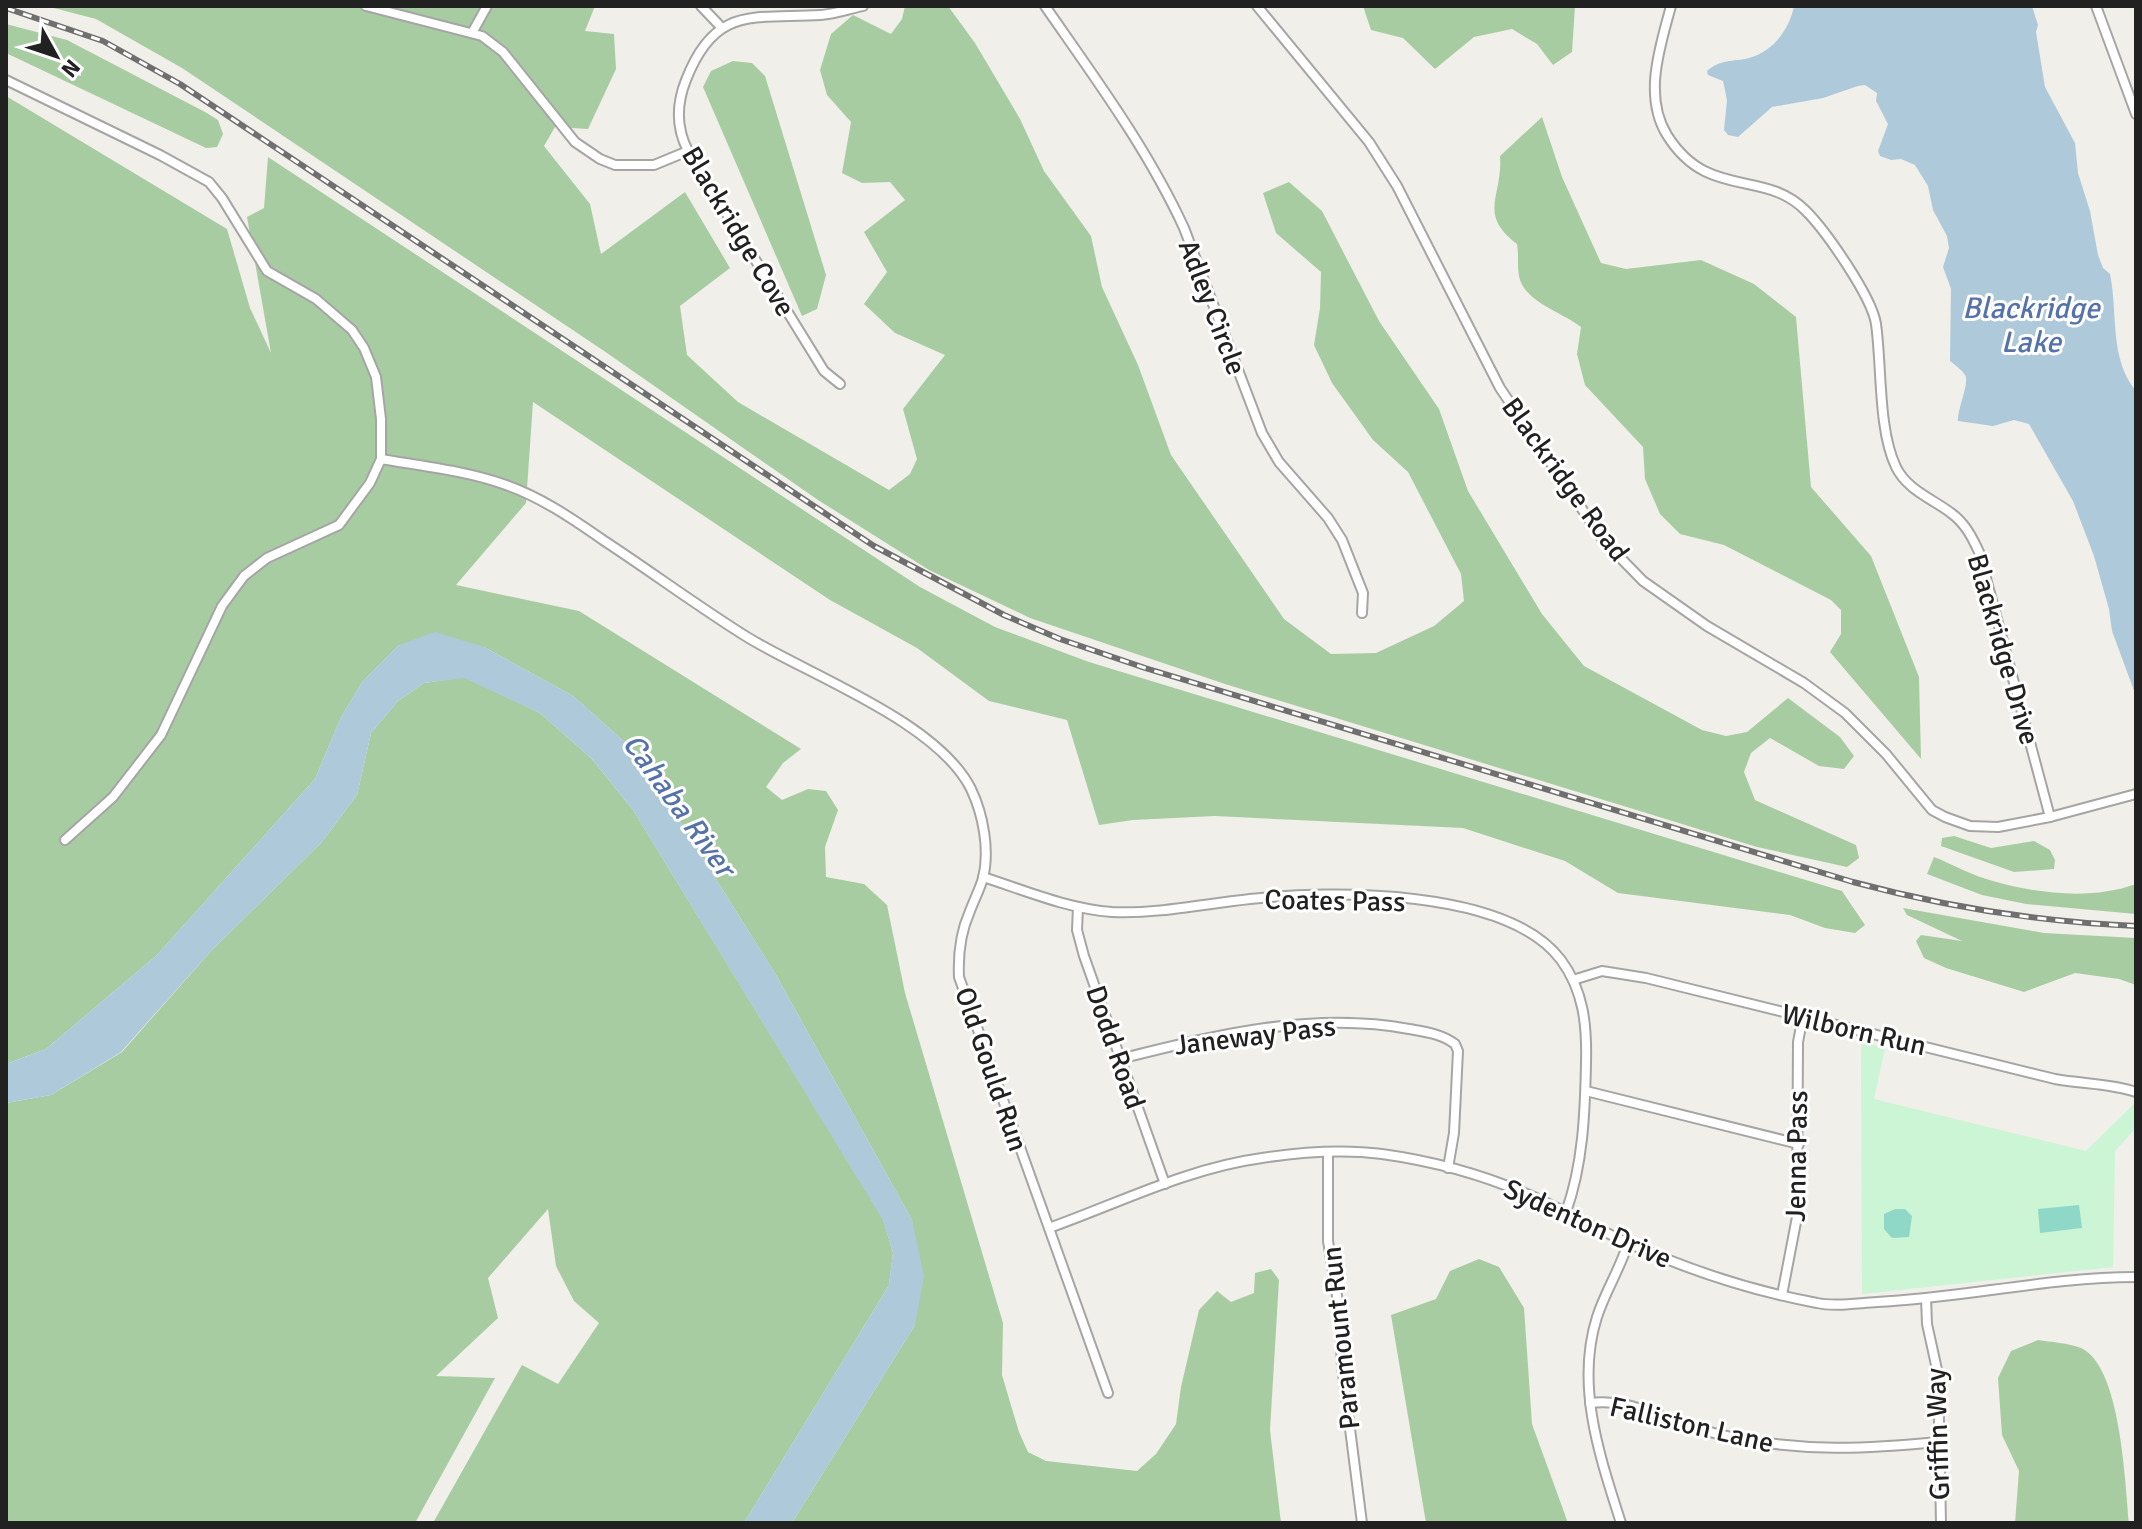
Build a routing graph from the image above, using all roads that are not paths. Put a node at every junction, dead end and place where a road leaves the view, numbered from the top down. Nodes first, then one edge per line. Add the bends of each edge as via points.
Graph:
1 (366, 6) edge
2 (487, 6) edge
3 (701, 6) edge
4 (863, 6) edge
5 (1045, 6) edge
6 (1257, 6) edge
7 (1671, 6) edge
8 (2096, 6) edge
9 (722, 28) junction
10 (472, 33) junction
11 (6, 80) edge
12 (2136, 114) edge
13 (688, 151) junction
14 (840, 384) dead end
15 (381, 459) junction
16 (1362, 613) dead end
17 (2136, 794) edge
18 (2050, 817) junction
19 (65, 840) dead end
20 (983, 877) junction
21 (1078, 907) junction
22 (1573, 980) junction
23 (1803, 1016) junction
24 (1120, 1059) junction
25 (1586, 1091) junction
26 (2136, 1092) edge
27 (1799, 1144) junction
28 (1328, 1153) junction
29 (1448, 1168) junction
30 (1165, 1184) junction
31 (1566, 1212) junction
32 (1049, 1228) junction
33 (1628, 1243) junction
34 (2136, 1277) edge
35 (1782, 1295) junction
36 (1926, 1298) junction
37 (1108, 1393) dead end
38 (1590, 1403) junction
39 (1939, 1442) junction
40 (1362, 1523) edge
41 (1621, 1523) edge
42 (1941, 1523) edge

1 - 10 street
2 - 10 street
3 - 9 street
4 - 9 street via 826,15 735,20
5 - 16 street, Adley Circle via 1169,195 1253,414 1279,462 1342,540 1363,593
6 - 18 street, Blackridge Road via 1369,142 1397,186 1500,388 1626,566 1672,602 1845,713 1932,810 1985,827
7 - 18 street, Blackridge Drive via 1655,77 1660,121 1677,149 1702,171 1773,190 1797,203 1864,293 1876,322 1890,453 1910,485 1963,524 1979,552
8 - 12 street
9 - 13 street, Blackridge Cove via 705,44 684,85 678,121
10 - 13 street via 503,52 586,152 632,166 654,165
11 - 15 street via 209,182 267,271 316,299 352,330 364,348 376,377
13 - 14 street, Blackridge Cove via 824,371
15 - 19 street via 339,525 267,558 244,576 222,606 161,735 113,797
15 - 20 street, Old Gould Run via 505,484 547,503 749,638 826,677 939,749 971,790 984,833
17 - 18 street, Blackridge Road
20 - 21 street, Coates Pass
20 - 32 street, Old Gould Run via 962,938 959,977
21 - 22 street, Coates Pass via 1149,911 1294,896 1398,897 1512,923 1551,949
21 - 24 street, Dodd Road via 1077,930
22 - 23 street, Wilborn Run via 1602,971 1624,974
22 - 25 street, Coates Pass via 1585,1018
23 - 26 street, Wilborn Run via 2055,1079
23 - 27 street, Jenna Pass via 1798,1042
24 - 29 street, Janeway Pass via 1210,1037 1305,1024 1367,1024 1438,1035 1458,1051
24 - 30 street, Dodd Road
25 - 27 street
25 - 31 street, Coates Pass via 1577,1179
27 - 35 street, Jenna Pass via 1797,1217
28 - 29 street, Sydenton Drive via 1381,1154
28 - 30 street, Sydenton Drive via 1221,1165
28 - 40 street, Paramount Run via 1328,1241
29 - 31 street, Sydenton Drive
30 - 32 street, Sydenton Drive
31 - 33 street, Sydenton Drive
32 - 37 street, Old Gould Run
33 - 35 street, Sydenton Drive
33 - 38 street via 1592,1335
34 - 36 street, Sydenton Drive via 2088,1277
35 - 36 street, Sydenton Drive via 1821,1304
36 - 39 street, Griffin Way via 1938,1374
38 - 39 street, Falliston Lane via 1629,1404 1703,1430 1786,1446 1858,1449
38 - 41 street
39 - 42 street, Griffin Way

